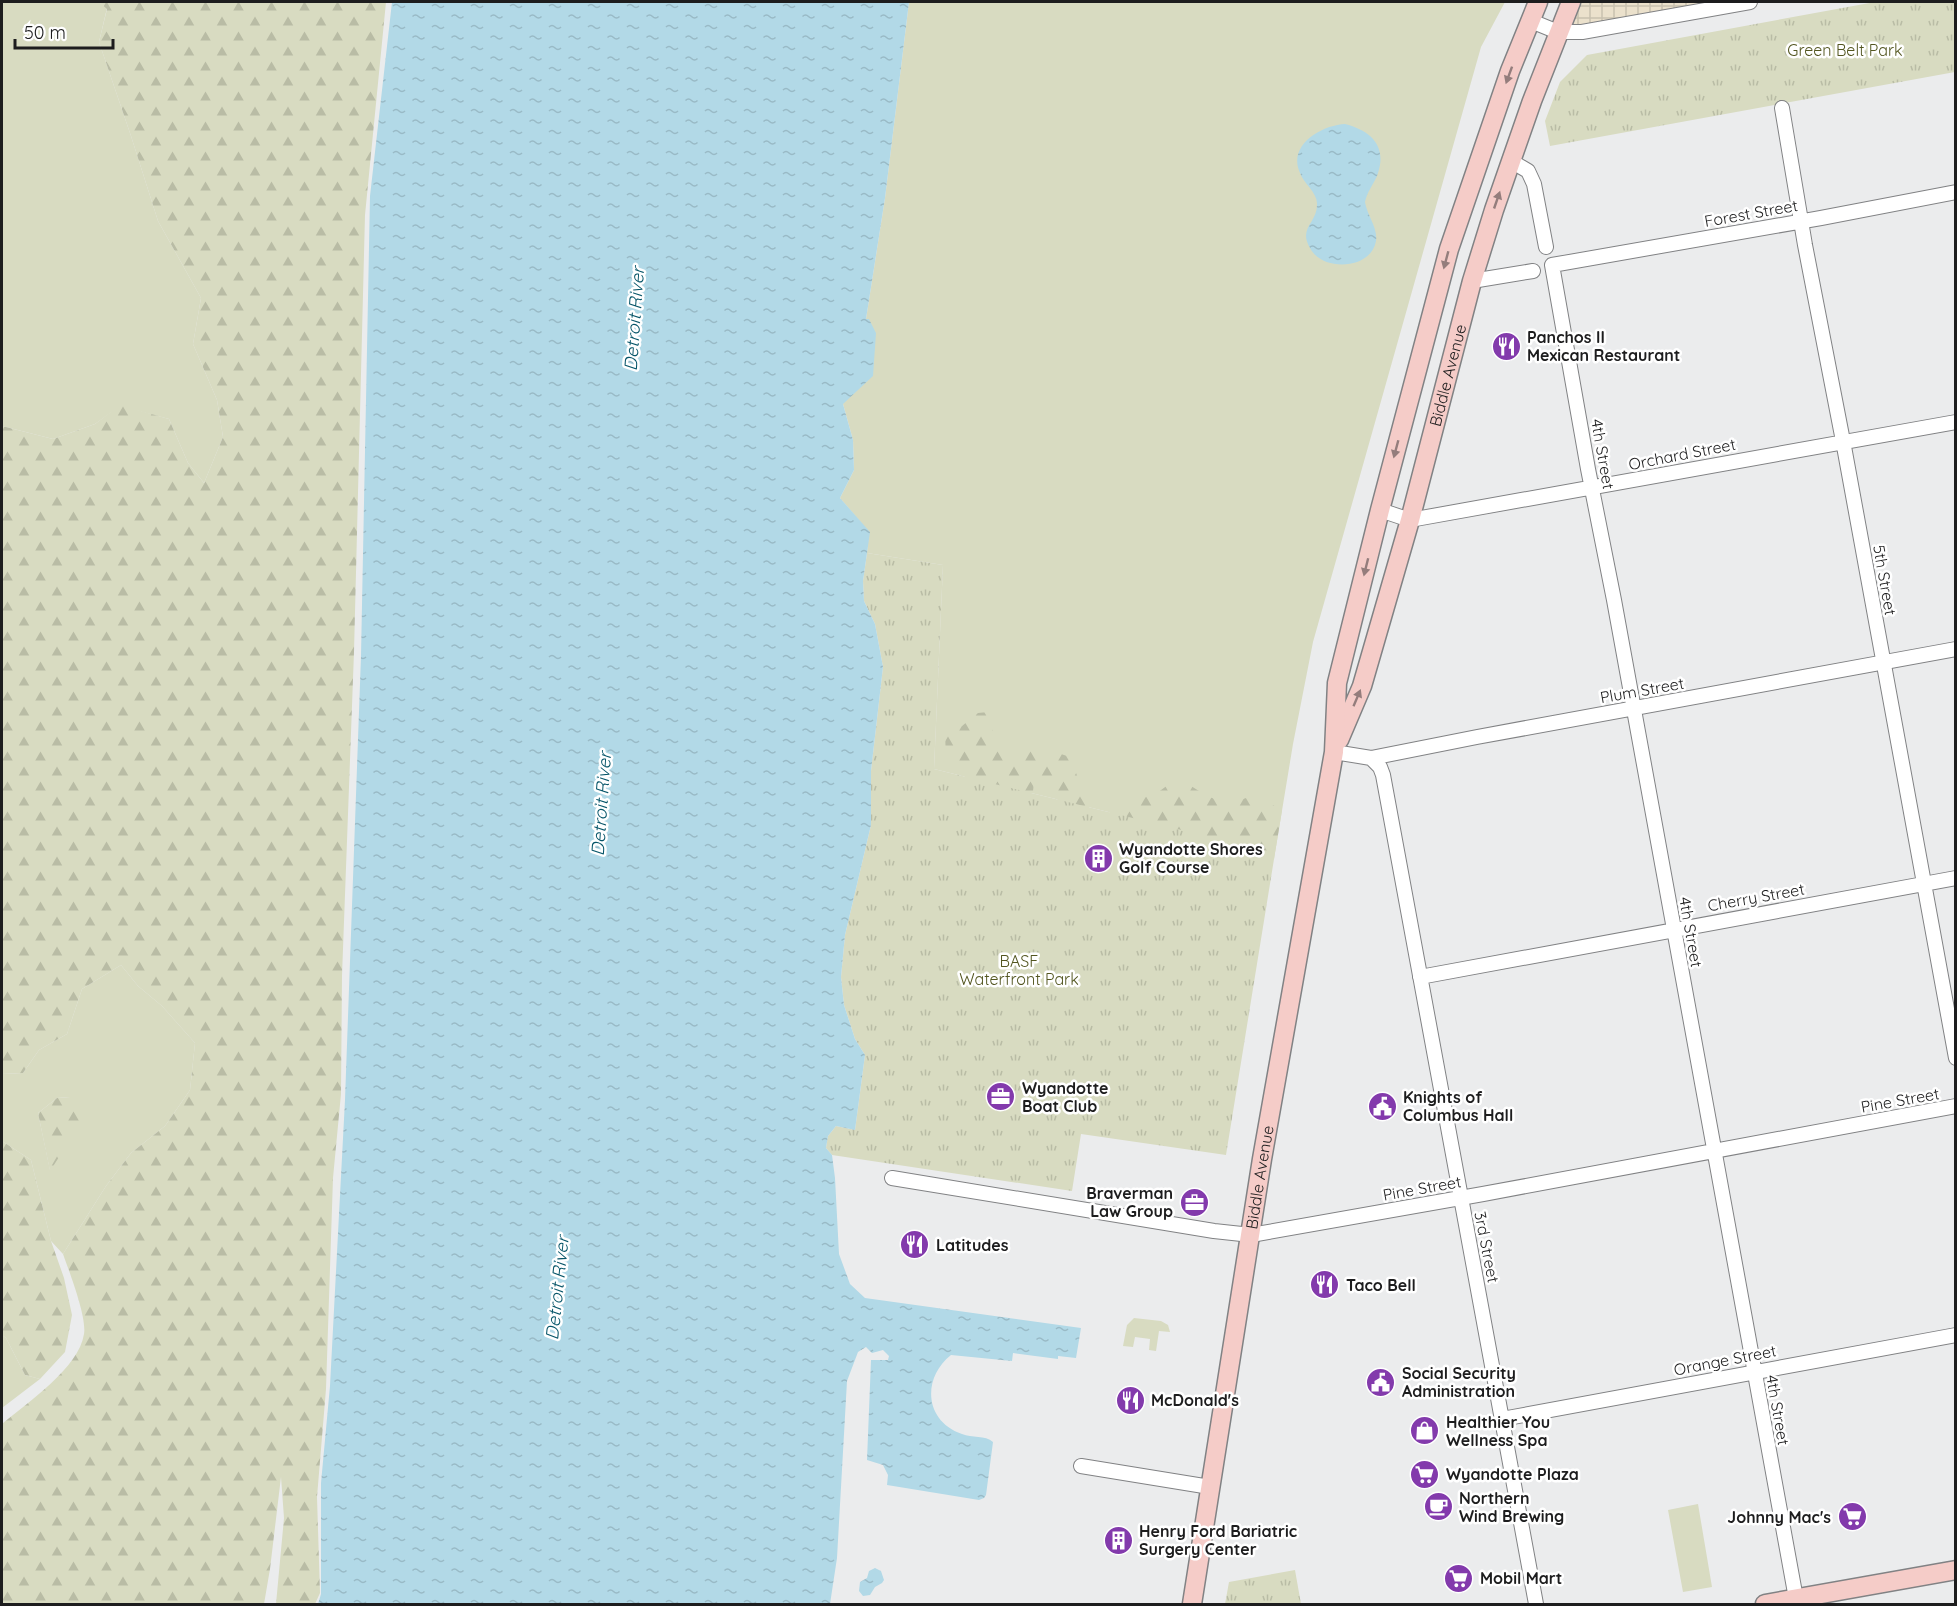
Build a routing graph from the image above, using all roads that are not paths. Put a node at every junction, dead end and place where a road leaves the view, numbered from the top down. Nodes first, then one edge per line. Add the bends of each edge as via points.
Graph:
1 (1538, 2) edge
2 (1571, 2) edge
3 (1750, 2) edge
4 (1531, 21) junction
5 (1558, 32) junction
6 (1782, 108) dead end
7 (1510, 161) junction
8 (1956, 192) edge
9 (1802, 221) junction
10 (1546, 248) dead end
11 (1552, 265) joint
12 (1533, 271) dead end
13 (1472, 281) junction
14 (1956, 422) edge
15 (1843, 441) junction
16 (1592, 488) junction
17 (1380, 510) junction
18 (1410, 520) junction
19 (1956, 649) edge
20 (1884, 662) junction
21 (1633, 708) junction
22 (1334, 752) junction
23 (1371, 758) junction
24 (1956, 878) edge
25 (1924, 884) junction
26 (1674, 929) junction
27 (1420, 977) junction
28 (1956, 1058) edge
29 (1956, 1106) edge
30 (1714, 1150) junction
31 (892, 1178) dead end
32 (1461, 1198) junction
33 (1251, 1235) junction
34 (1956, 1335) edge
35 (1755, 1371) junction
36 (1502, 1419) junction
37 (1081, 1466) dead end
38 (1210, 1487) junction
39 (1956, 1570) edge
40 (1797, 1602) edge
41 (1192, 1605) edge
42 (1536, 1605) edge
43 (1765, 1605) edge

1 - 4 main road, Biddle Avenue
2 - 5 main road, Biddle Avenue
3 - 5 street via 1582,32
4 - 5 street
4 -> 17 main road, Biddle Avenue via 1449,249
5 - 7 main road, Biddle Avenue
6 - 9 street, 5th Street
7 - 10 street via 1528,171 1534,184
13 -> 7 main road, Biddle Avenue
8 - 9 street, Forest Street
9 - 11 street, Forest Street
9 - 15 street, 5th Street
11 - 16 street, 4th Street
12 - 13 street
13 - 18 main road, Biddle Avenue
14 - 15 street, Orchard Street
15 - 16 street, Orchard Street
15 - 20 street, 5th Street
16 - 18 street, Orchard Street
16 - 21 street, 4th Street
17 - 18 street, Orchard Street
17 -> 22 main road, Biddle Avenue via 1337,683
22 -> 18 main road, Biddle Avenue via 1362,686
19 - 20 street, Plum Street
20 - 21 street, Plum Street
20 - 25 street, 5th Street
21 - 23 street, Plum Street
21 - 26 street, 4th Street
22 - 23 street, Plum Street
22 - 33 main road, Biddle Avenue
23 - 27 street, 3rd Street via 1383,775
24 - 25 street, Cherry Street
25 - 26 street, Cherry Street
25 - 28 street, 5th Street
26 - 27 street, Cherry Street
26 - 30 street, 4th Street
27 - 32 street, 3rd Street
29 - 30 street, Pine Street
30 - 32 street, Pine Street
30 - 35 street, 4th Street
31 - 33 street, Pine Street
32 - 33 street, Pine Street
32 - 36 street, 3rd Street
33 - 38 main road, Biddle Avenue
34 - 35 street, Orange Street
35 - 36 street, Orange Street
35 - 40 street, 4th Street
36 - 42 street, 3rd Street
37 - 38 street
38 - 41 main road, Biddle Avenue
39 - 40 main road
40 - 43 main road

